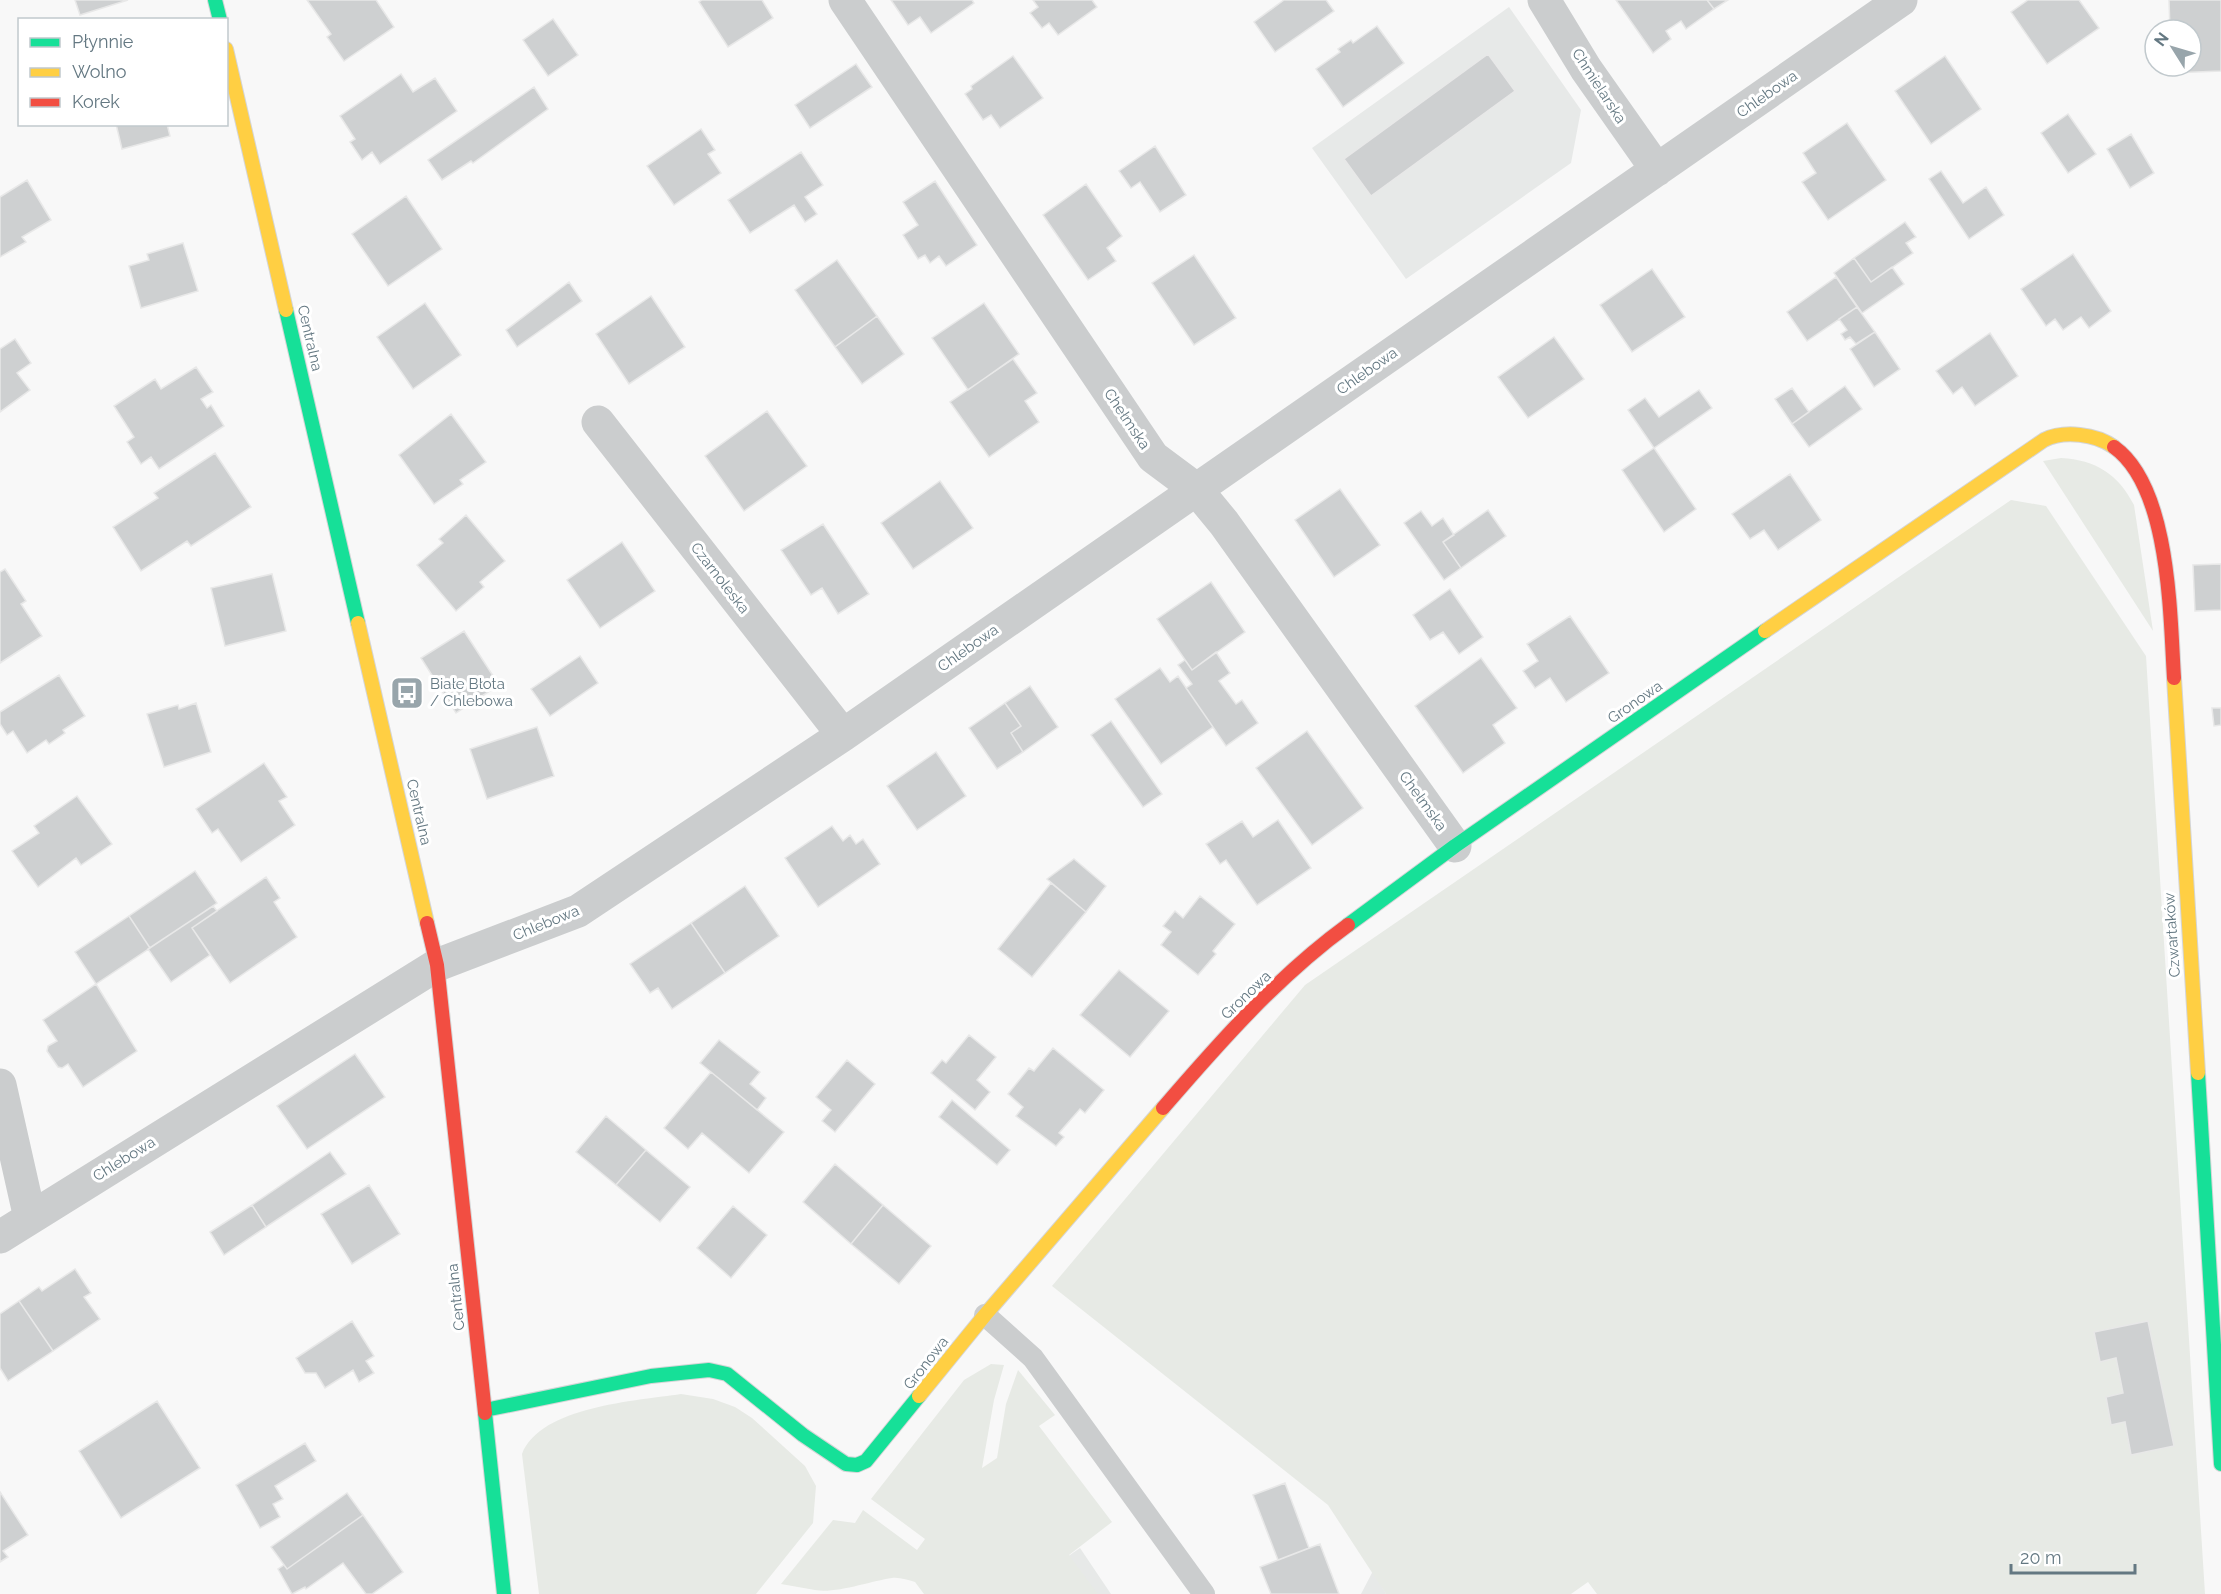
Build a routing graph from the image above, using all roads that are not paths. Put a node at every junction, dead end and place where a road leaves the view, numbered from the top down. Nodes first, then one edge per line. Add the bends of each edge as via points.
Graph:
1 (215, 0) edge
2 (845, 0) edge
3 (1544, 0) edge
4 (1901, 0) edge
5 (220, 18) edge
6 (228, 58) edge
7 (1657, 170) junction
8 (598, 422) dead end
9 (2089, 435) joint
10 (1196, 489) junction
11 (843, 735) junction
12 (1455, 846) junction
13 (437, 965) junction
14 (0, 1085) edge
15 (30, 1218) junction
16 (0, 1237) edge
17 (985, 1315) junction
18 (485, 1410) junction
19 (2221, 1464) edge
20 (504, 1594) edge
21 (1204, 1594) edge

1 - 5 street
2 - 10 street, Chełmska via 1153,457
3 - 7 street, Chmielarska via 1586,69
4 - 7 street, Chlebowa
6 - 13 street, Centralna
7 - 10 street, Chlebowa
8 - 11 street, Czarnoleska
9 - 12 street, Gronowa via 2054,435 2026,450
9 - 19 street, Czwartaków via 2114,445 2136,467 2154,508 2169,615
10 - 11 street, Chlebowa
10 - 12 street, Chełmska
11 - 13 street, Chlebowa via 578,911
12 - 17 street, Gronowa via 1320,945 1218,1046
13 - 15 street, Chlebowa
13 - 18 street, Centralna
14 - 15 street
15 - 16 street, Chlebowa
17 - 18 street, Gronowa via 900,1423 866,1461 857,1465 846,1464 834,1456 727,1374 710,1370 651,1376
17 - 21 lane via 1033,1358
18 - 20 street, Centralna

